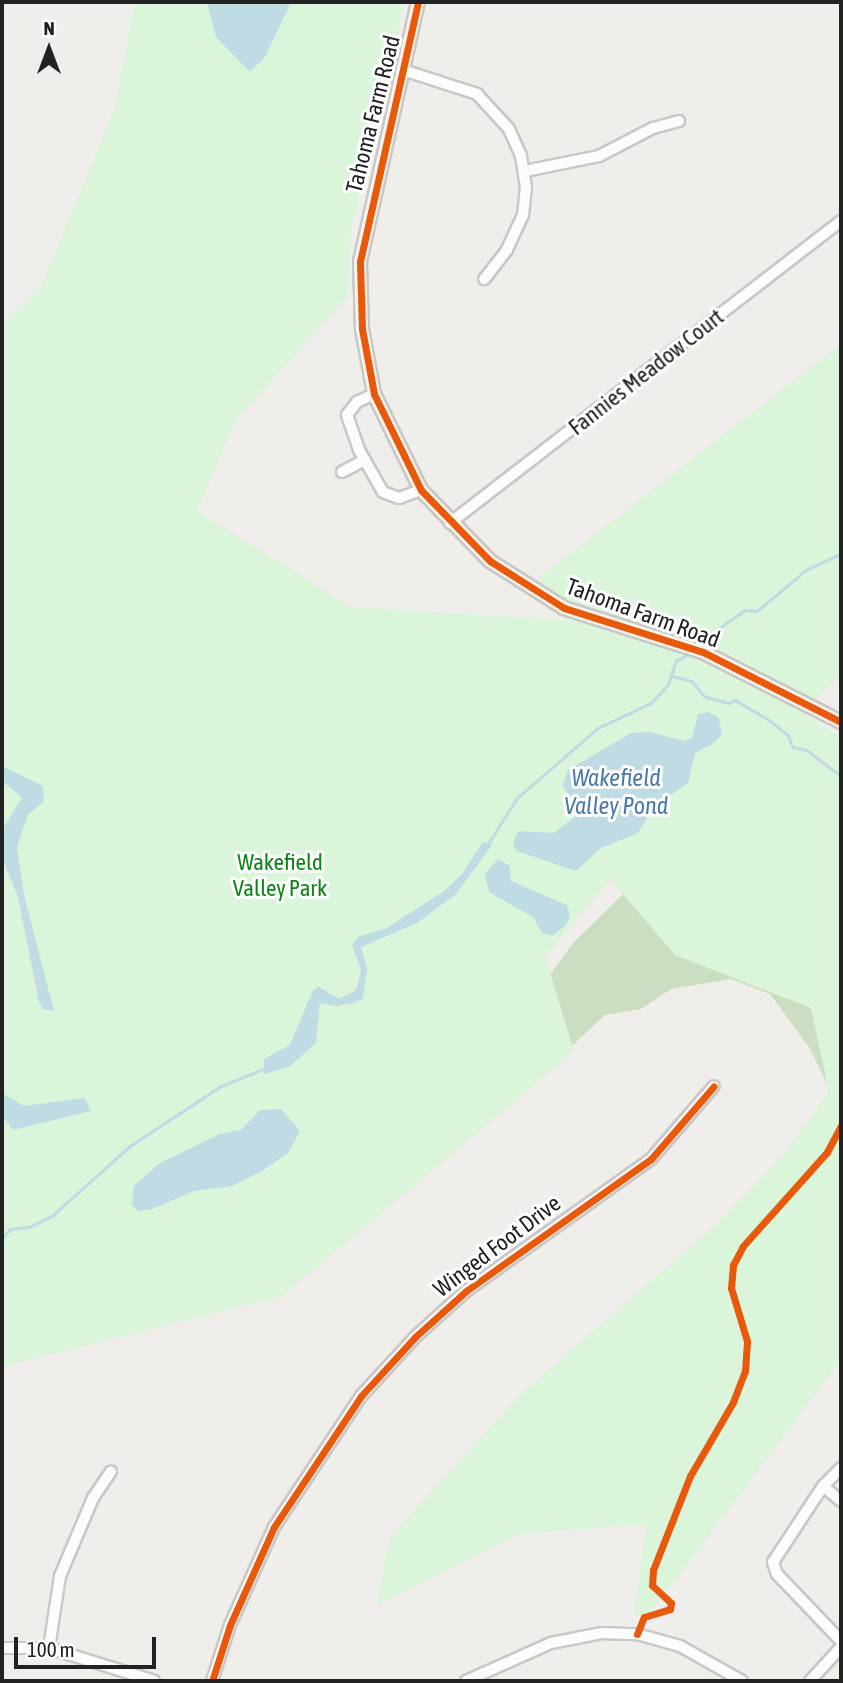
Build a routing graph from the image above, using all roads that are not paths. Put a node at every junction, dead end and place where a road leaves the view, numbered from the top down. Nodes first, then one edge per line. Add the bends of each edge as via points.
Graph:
1 (418, 2) edge
2 (406, 71) junction
3 (679, 121) dead end
4 (525, 171) junction
5 (841, 221) edge
6 (484, 279) dead end
7 (374, 394) junction
8 (365, 460) junction
9 (342, 472) dead end
10 (421, 490) junction
11 (450, 523) junction
12 (841, 722) edge
13 (714, 1086) dead end
14 (841, 1468) edge
15 (111, 1471) dead end
16 (824, 1486) junction
17 (841, 1501) edge
18 (841, 1641) edge
19 (841, 1647) edge
20 (2, 1648) edge
21 (49, 1648) junction
22 (154, 1681) edge
23 (212, 1681) edge
24 (466, 1681) edge
25 (742, 1681) edge
26 (810, 1681) edge

1 - 2 street, Tahoma Farm Road
2 - 4 street via 465,87 487,103 514,138
2 - 7 street, Tahoma Farm Road via 365,226 360,262 362,328
3 - 4 street via 653,128 599,156
4 - 6 street via 520,225
5 - 11 street, Fannies Meadow Court
7 - 8 street via 357,402 347,415
7 - 10 street, Tahoma Farm Road
8 - 9 street
8 - 10 street via 389,496 400,498
10 - 11 street, Tahoma Farm Road
11 - 12 street, Tahoma Farm Road via 491,561 564,608 703,652
13 - 23 street, Winged Foot Drive via 651,1159 466,1291 415,1336 368,1388 324,1445 274,1527 230,1625
14 - 16 street
15 - 21 street via 66,1558 53,1605
16 - 17 street
16 - 18 street via 774,1555 774,1568
19 - 26 street
20 - 21 street
21 - 22 street
24 - 25 street via 551,1643 602,1633 637,1634 680,1646

